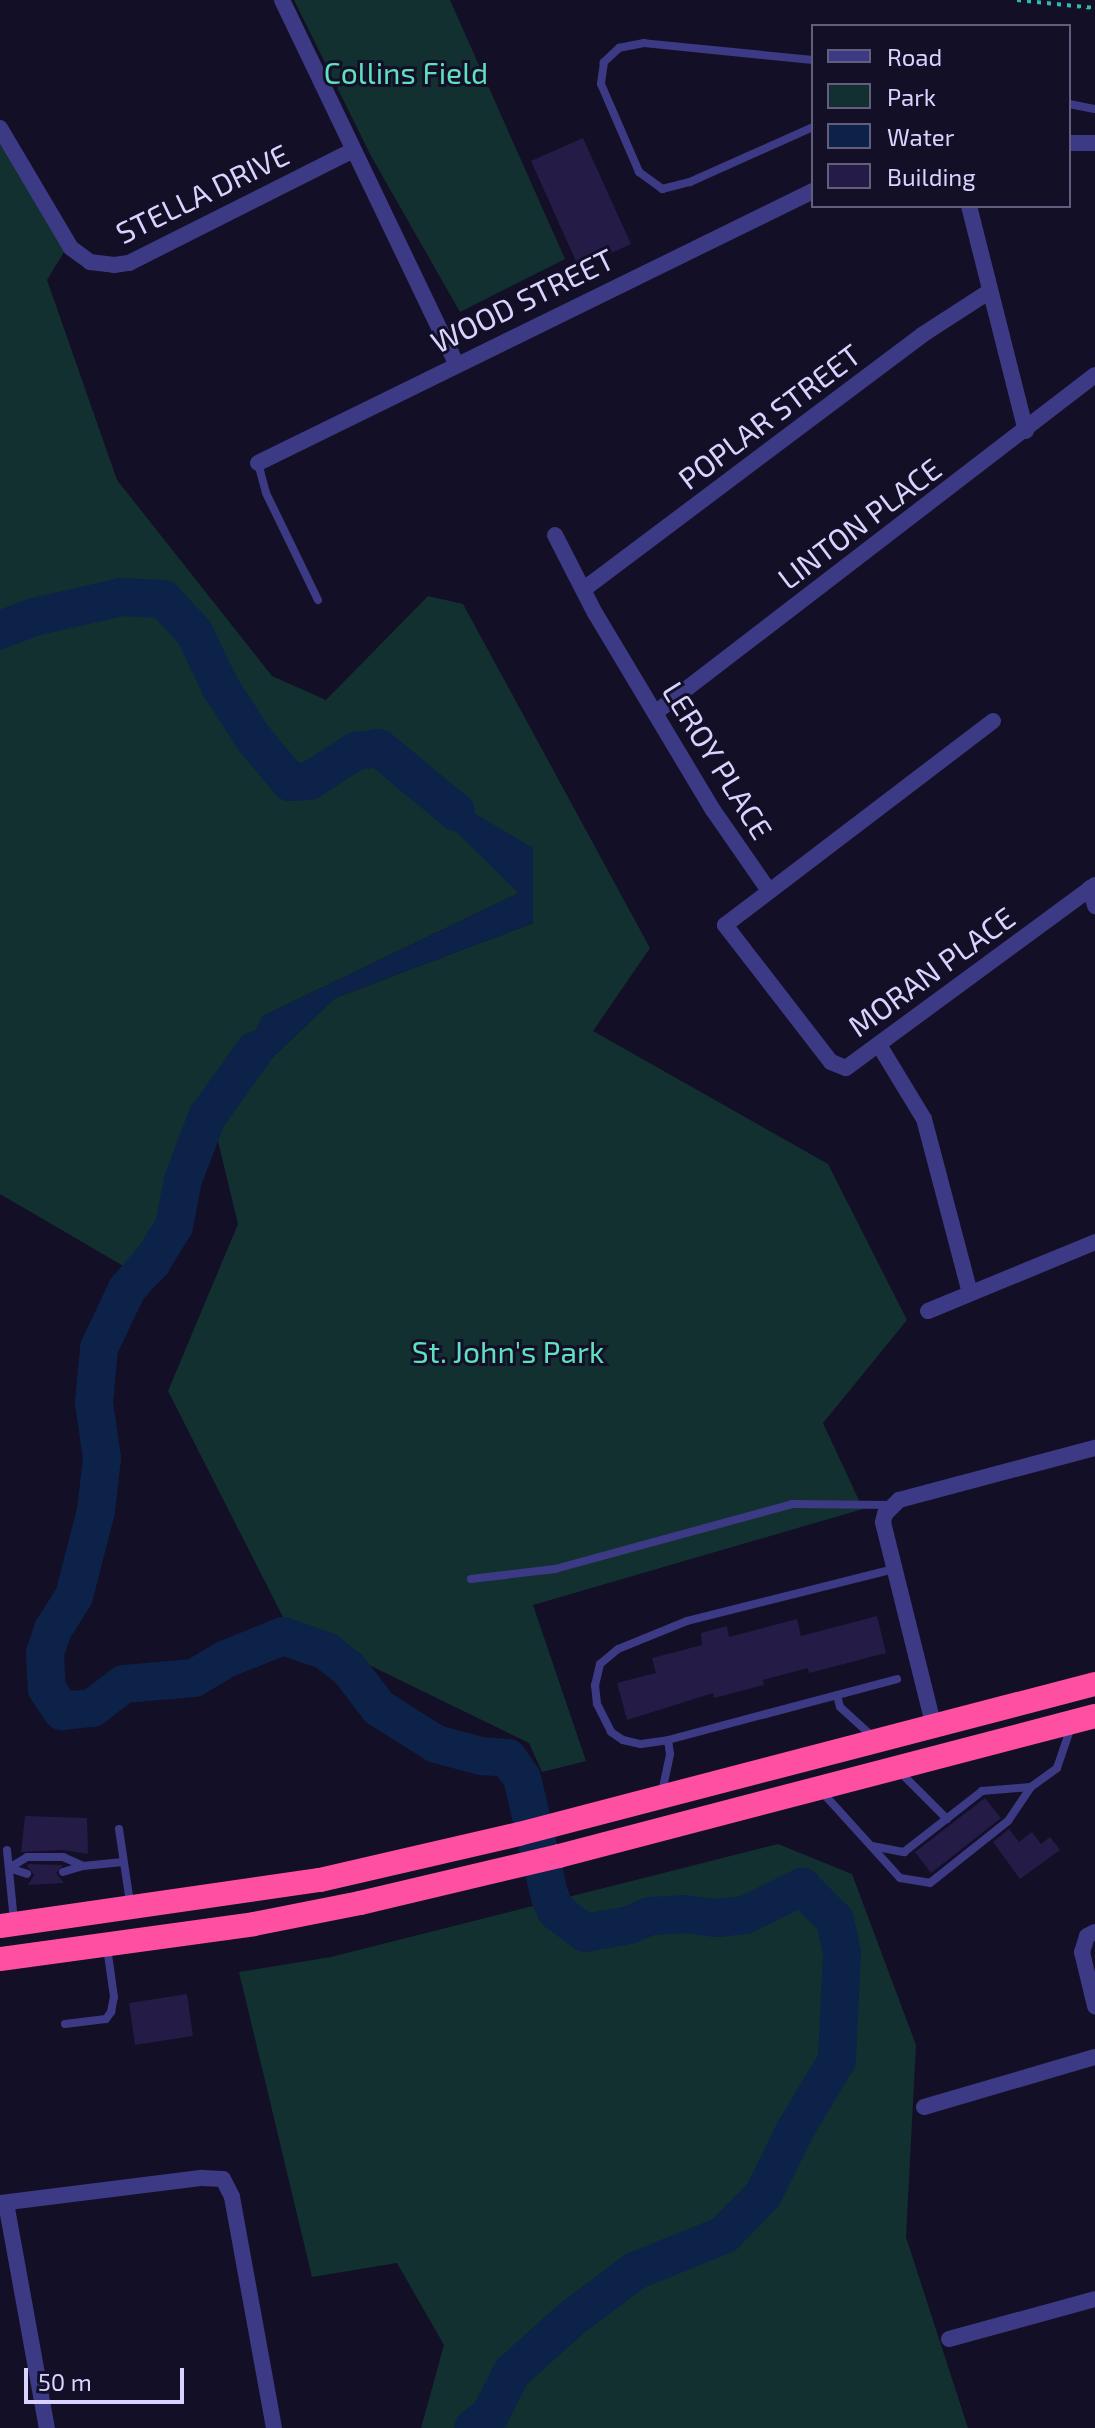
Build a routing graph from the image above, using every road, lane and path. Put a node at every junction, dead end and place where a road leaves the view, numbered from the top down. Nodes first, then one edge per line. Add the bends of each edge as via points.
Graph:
1 (282, 0) edge
2 (1017, 0) edge
3 (1095, 8) edge
4 (811, 60) edge
5 (1071, 104) edge
6 (1095, 109) edge
7 (0, 128) edge
8 (811, 128) edge
9 (1071, 143) edge
10 (1095, 143) edge
11 (352, 151) junction
12 (811, 192) edge
13 (969, 208) edge
14 (990, 291) junction
15 (456, 363) junction
16 (1095, 375) edge
17 (1026, 431) junction
18 (258, 463) joint
19 (555, 535) dead end
20 (584, 589) junction
21 (318, 600) dead end
22 (655, 713) junction
23 (993, 721) dead end
24 (1093, 887) edge
25 (769, 891) junction
26 (1095, 906) edge
27 (879, 1045) junction
28 (1095, 1242) edge
29 (970, 1293) junction
30 (928, 1311) dead end
31 (1095, 1448) edge
32 (892, 1505) junction
33 (894, 1569) junction
34 (471, 1579) dead end
35 (897, 1679) dead end
36 (1095, 1684) edge
37 (837, 1695) junction
38 (1084, 1719) edge
39 (934, 1727) junction
40 (668, 1740) junction
41 (878, 1741) junction
42 (896, 1768) junction
43 (1031, 1787) junction
44 (819, 1788) junction
45 (661, 1797) junction
46 (947, 1819) junction
47 (119, 1829) dead end
48 (871, 1846) junction
49 (7, 1850) dead end
50 (123, 1862) junction
51 (83, 1866) junction
52 (9, 1868) junction
53 (63, 1872) dead end
54 (27, 1874) dead end
55 (131, 1909) junction
56 (7, 1925) edge
57 (1095, 1932) edge
58 (107, 1946) junction
59 (0, 1959) edge
60 (1095, 2006) edge
61 (65, 2024) dead end
62 (1095, 2057) edge
63 (924, 2107) dead end
64 (3, 2203) edge
65 (1095, 2299) edge
66 (949, 2339) dead end
67 (47, 2428) edge
68 (274, 2428) edge

1 - 11 street
2 - 3 path
4 - 8 lane via 644,43 619,48 604,62 601,84 639,172 662,189 690,182
5 - 6 lane
7 - 11 street, STELLA DRIVE via 71,248 90,262 114,265 129,263
9 - 10 street
11 - 15 street
12 - 15 street, WOOD STREET
13 - 14 street
14 - 17 street
14 - 20 street, POPLAR STREET via 922,335
15 - 18 street, WOOD STREET
16 - 17 street, LINTON PLACE
17 - 22 street, LINTON PLACE
18 - 21 lane via 266,493
19 - 20 street, LEROY PLACE
20 - 22 street, LEROY PLACE
22 - 25 street, LEROY PLACE
23 - 25 street
24 - 26 street
24 - 27 street, MORAN PLACE
25 - 27 street, MORAN PLACE via 725,925 836,1067 846,1068
27 - 29 street via 924,1119
28 - 29 street
29 - 30 street
31 - 32 street via 934,1489
32 - 33 street via 883,1522
32 - 34 lane via 792,1504 555,1569
33 - 39 street
33 - 40 lane via 687,1621 618,1649 600,1664 595,1685 602,1719 623,1740
35 - 37 lane
36 - 39 highway
37 - 40 lane
37 - 41 lane via 840,1707
38 - 42 highway
38 - 43 lane via 1057,1768
39 - 41 highway
40 - 45 lane
41 - 45 highway
42 - 44 highway
42 - 46 lane
43 - 46 lane via 982,1791
43 - 48 lane via 1008,1821 930,1883 900,1878
44 - 48 lane
44 - 58 highway via 360,1903
45 - 55 highway via 320,1880
46 - 48 lane via 904,1852
47 - 50 lane
49 - 52 lane
50 - 51 lane
50 - 55 lane
51 - 52 lane via 63,1857 27,1857
51 - 53 lane
52 - 54 lane
52 - 56 lane
55 - 56 highway
57 - 60 street via 1087,1936 1082,1952
58 - 59 highway
58 - 61 lane via 111,2012 106,2019
62 - 63 street
64 - 67 street
64 - 68 street via 223,2179 232,2197
65 - 66 street

